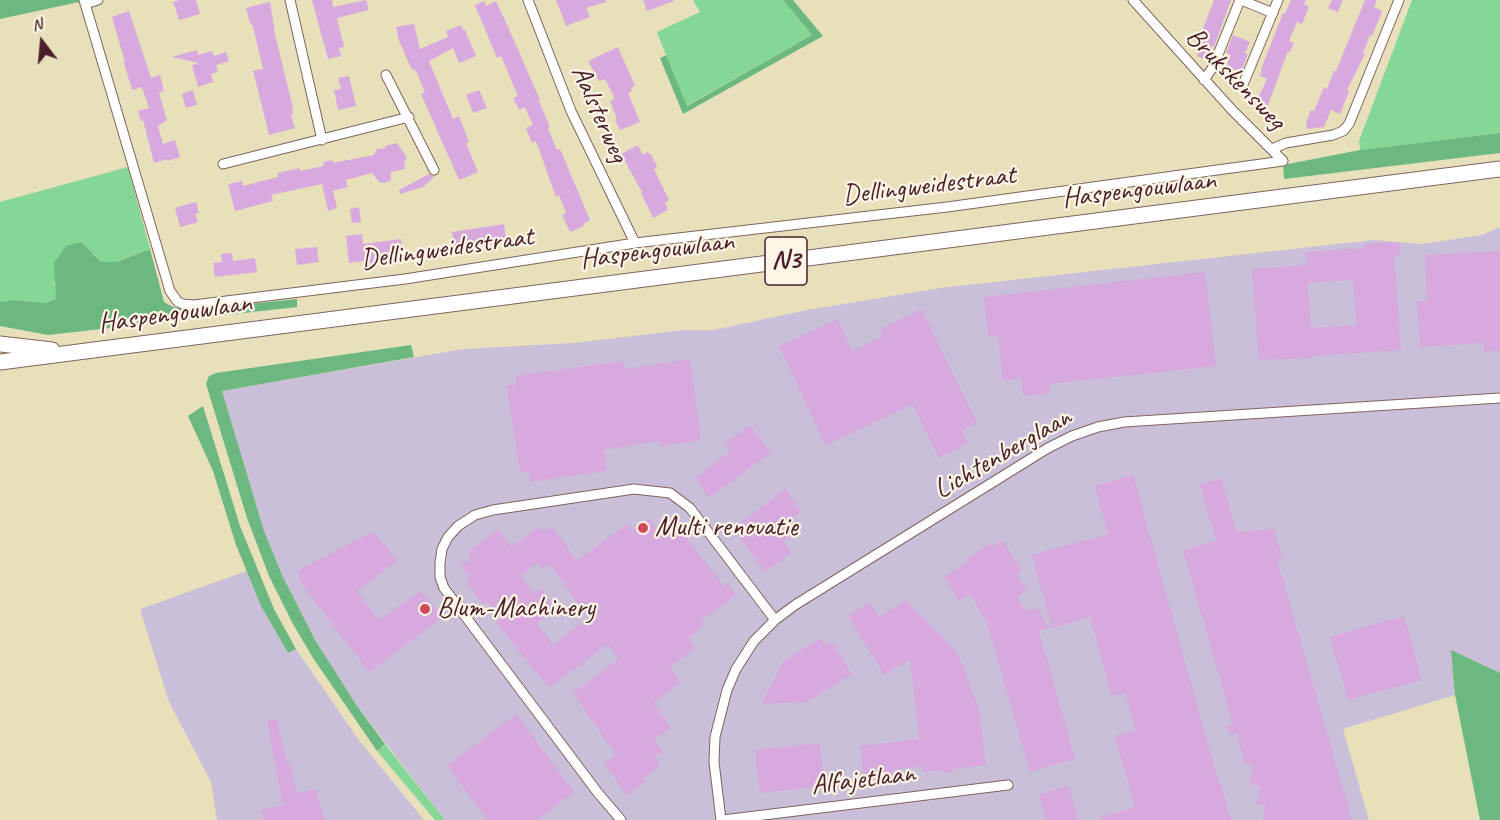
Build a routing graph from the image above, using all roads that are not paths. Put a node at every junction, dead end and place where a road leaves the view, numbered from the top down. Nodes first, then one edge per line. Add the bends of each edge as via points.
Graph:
1 (98, 0) edge
2 (290, 0) edge
3 (528, 0) edge
4 (1133, 0) edge
5 (1240, 0) edge
6 (1278, 0) edge
7 (1399, 0) edge
8 (84, 2) edge
9 (1273, 13) junction
10 (386, 75) dead end
11 (1204, 80) junction
12 (1242, 87) dead end
13 (409, 117) junction
14 (322, 140) junction
15 (1272, 149) junction
16 (1283, 161) joint
17 (223, 164) dead end
18 (1500, 169) edge
19 (434, 170) dead end
20 (635, 243) junction
21 (0, 344) edge
22 (73, 353) junction
23 (0, 362) edge
24 (1500, 398) edge
25 (775, 620) junction
26 (1008, 785) dead end
27 (621, 820) edge
28 (722, 820) edge

1 - 8 street, Dellingweidestraat
2 - 14 street
3 - 20 street, Aalsterweg via 571,111
4 - 11 street, Brukskensweg
5 - 9 street
5 - 11 street
6 - 9 street
7 - 15 street via 1349,124 1333,135
8 - 20 street, Dellingweidestraat via 170,291 178,302 194,305 405,279
9 - 12 street
10 - 13 street
11 - 15 street, Brukskensweg
13 - 14 street
13 - 19 street
14 - 17 street
15 - 16 street, Brukskensweg
16 - 20 street, Dellingweidestraat via 892,214
18 - 22 main road, Haspengouwlaan / N3
21 - 22 main road
22 - 23 main road, Haspengouwlaan / N3
24 - 25 street, Lichtenberglaan via 1124,422 1098,427 1047,448
25 - 27 street via 690,508 670,493 634,489 493,510 475,515 448,537 440,562 444,588
25 - 28 street, Lichtenberglaan via 754,641 736,669 720,714 714,762
26 - 28 street, Alfajetlaan

